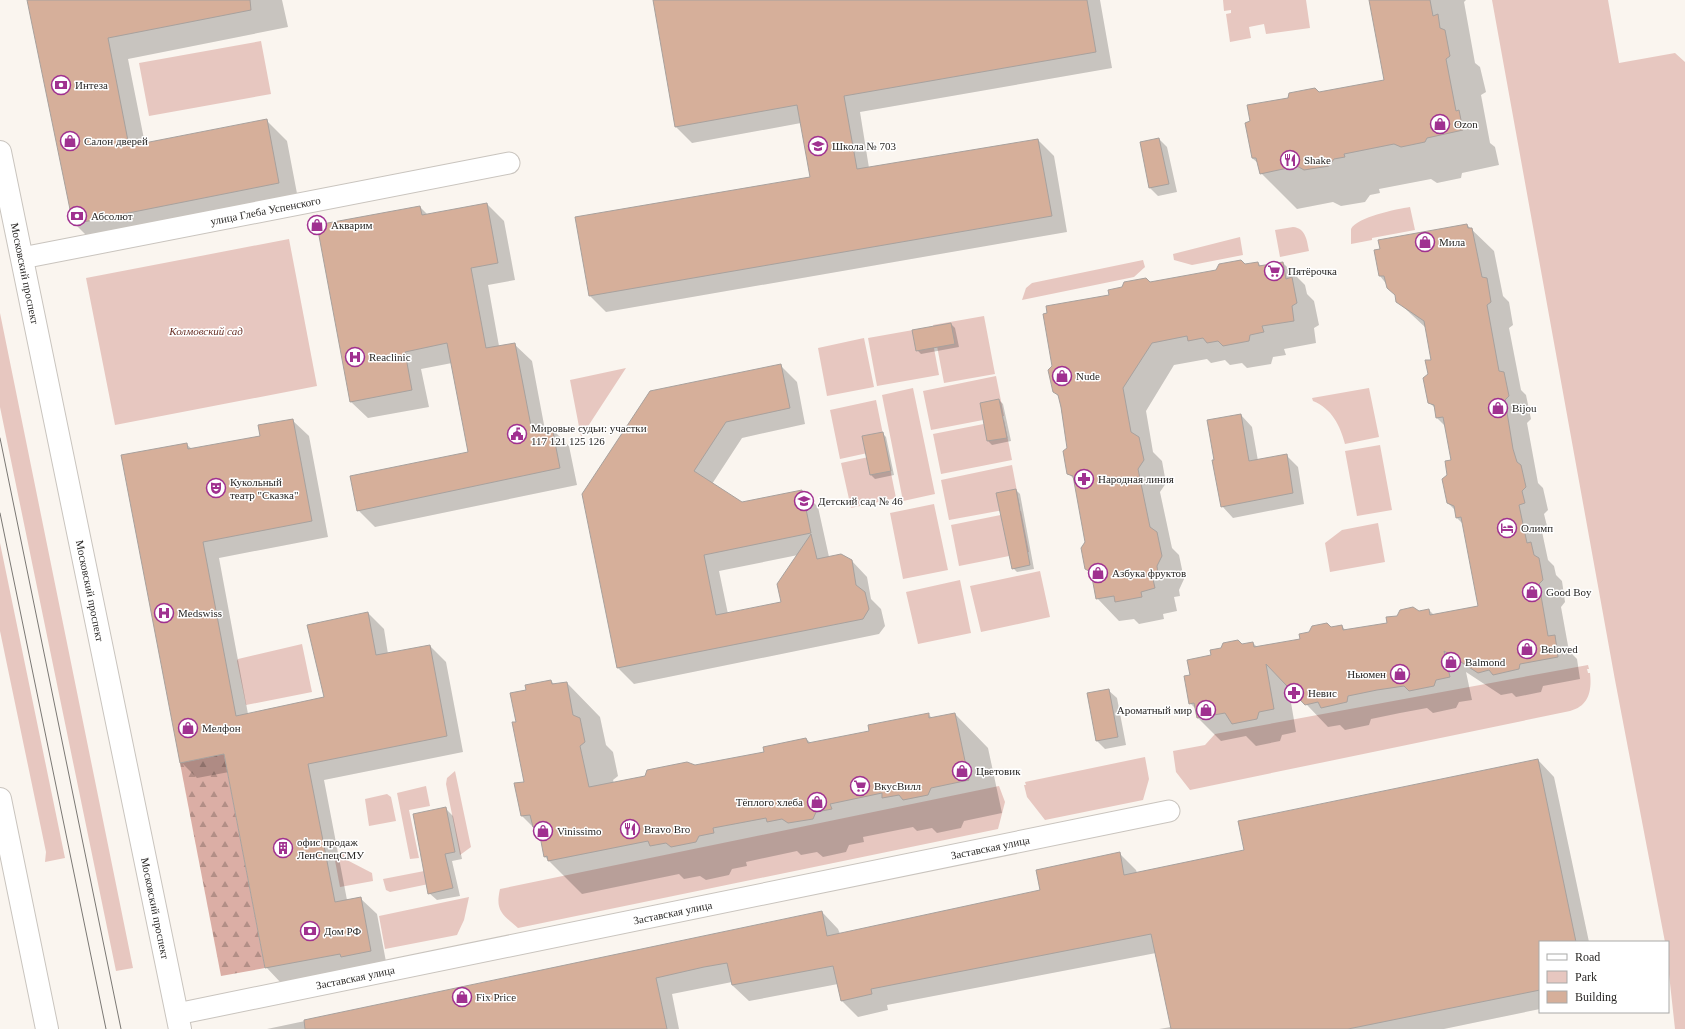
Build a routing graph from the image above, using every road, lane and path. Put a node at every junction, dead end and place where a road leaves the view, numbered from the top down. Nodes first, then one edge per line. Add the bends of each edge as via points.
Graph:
1 (0, 152) edge
2 (509, 163) dead end
3 (22, 258) junction
4 (0, 799) edge
5 (1169, 811) dead end
6 (178, 1022) edge
7 (47, 1029) edge

1 - 3 main road, Московский проспект
2 - 3 street, улица Глеба Успенского
3 - 6 main road, Московский проспект
4 - 7 main road
5 - 6 street, Заставская улица

